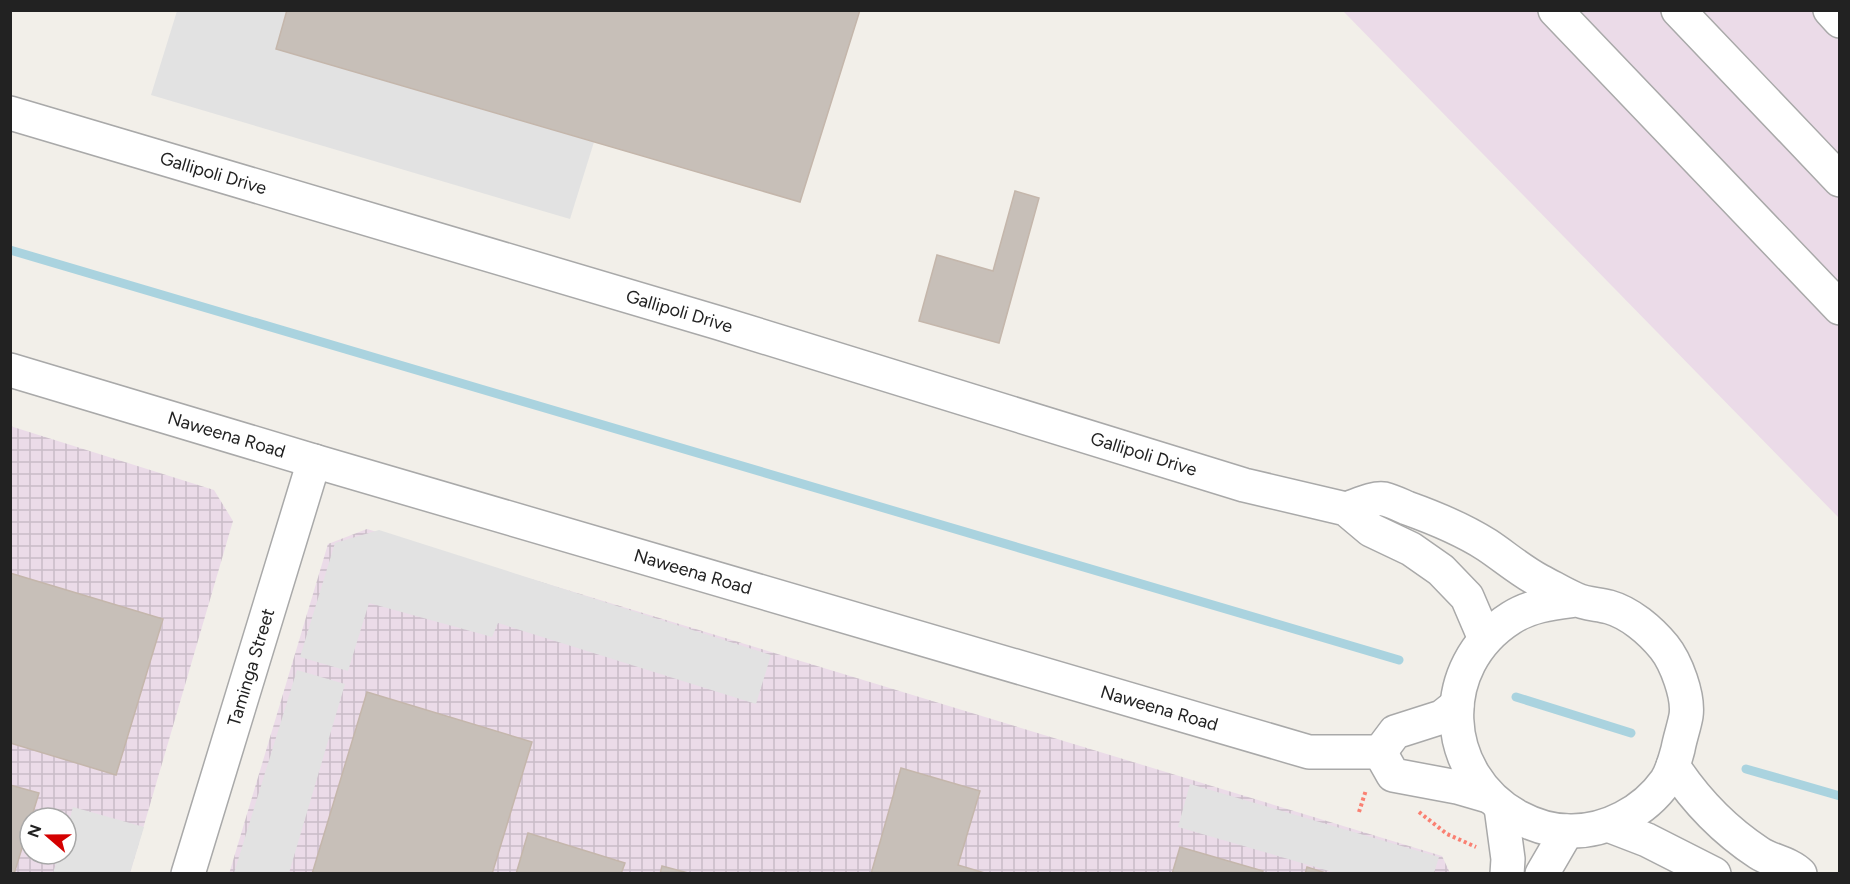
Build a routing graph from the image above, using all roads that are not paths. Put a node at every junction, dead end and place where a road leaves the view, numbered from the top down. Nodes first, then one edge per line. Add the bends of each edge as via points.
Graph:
1 (1555, 10) edge
2 (1678, 10) edge
3 (1830, 10) edge
4 (1839, 21) edge
5 (10, 113) edge
6 (1839, 180) edge
7 (1839, 308) edge
8 (10, 370) edge
9 (314, 461) junction
10 (1346, 509) junction
11 (1577, 600) junction
12 (1485, 639) junction
13 (1457, 705) junction
14 (1380, 752) junction
15 (1673, 766) junction
16 (1495, 802) junction
17 (1608, 825) junction
18 (1567, 831) junction
19 (1507, 866) edge
20 (188, 873) edge
21 (1542, 873) edge
22 (1714, 873) edge
23 (1800, 873) edge

1 - 7 street
2 - 6 street
3 - 4 street
5 - 10 street, Gallipoli Drive via 719,323 1244,485
8 - 9 street, Naweena Road
9 - 14 street, Naweena Road via 1309,752
9 - 20 street, Taminga Street
10 - 11 street via 1382,498 1443,521 1486,545 1521,571
10 - 12 street, Gallipoli Drive via 1371,530 1411,549 1441,570 1467,597
11 - 12 street via 1533,608 1512,617
11 - 15 street via 1611,607 1641,624 1665,648 1681,680 1686,713
12 - 13 street via 1461,681
13 - 14 street via 1442,717 1395,732
13 - 16 street via 1458,738 1469,769
14 - 16 street via 1393,775 1457,787
15 - 17 street via 1666,781 1640,808
15 - 23 street via 1714,818 1760,854
16 - 18 street via 1532,825
16 - 19 street
17 - 18 street
17 - 22 street
18 - 21 street

